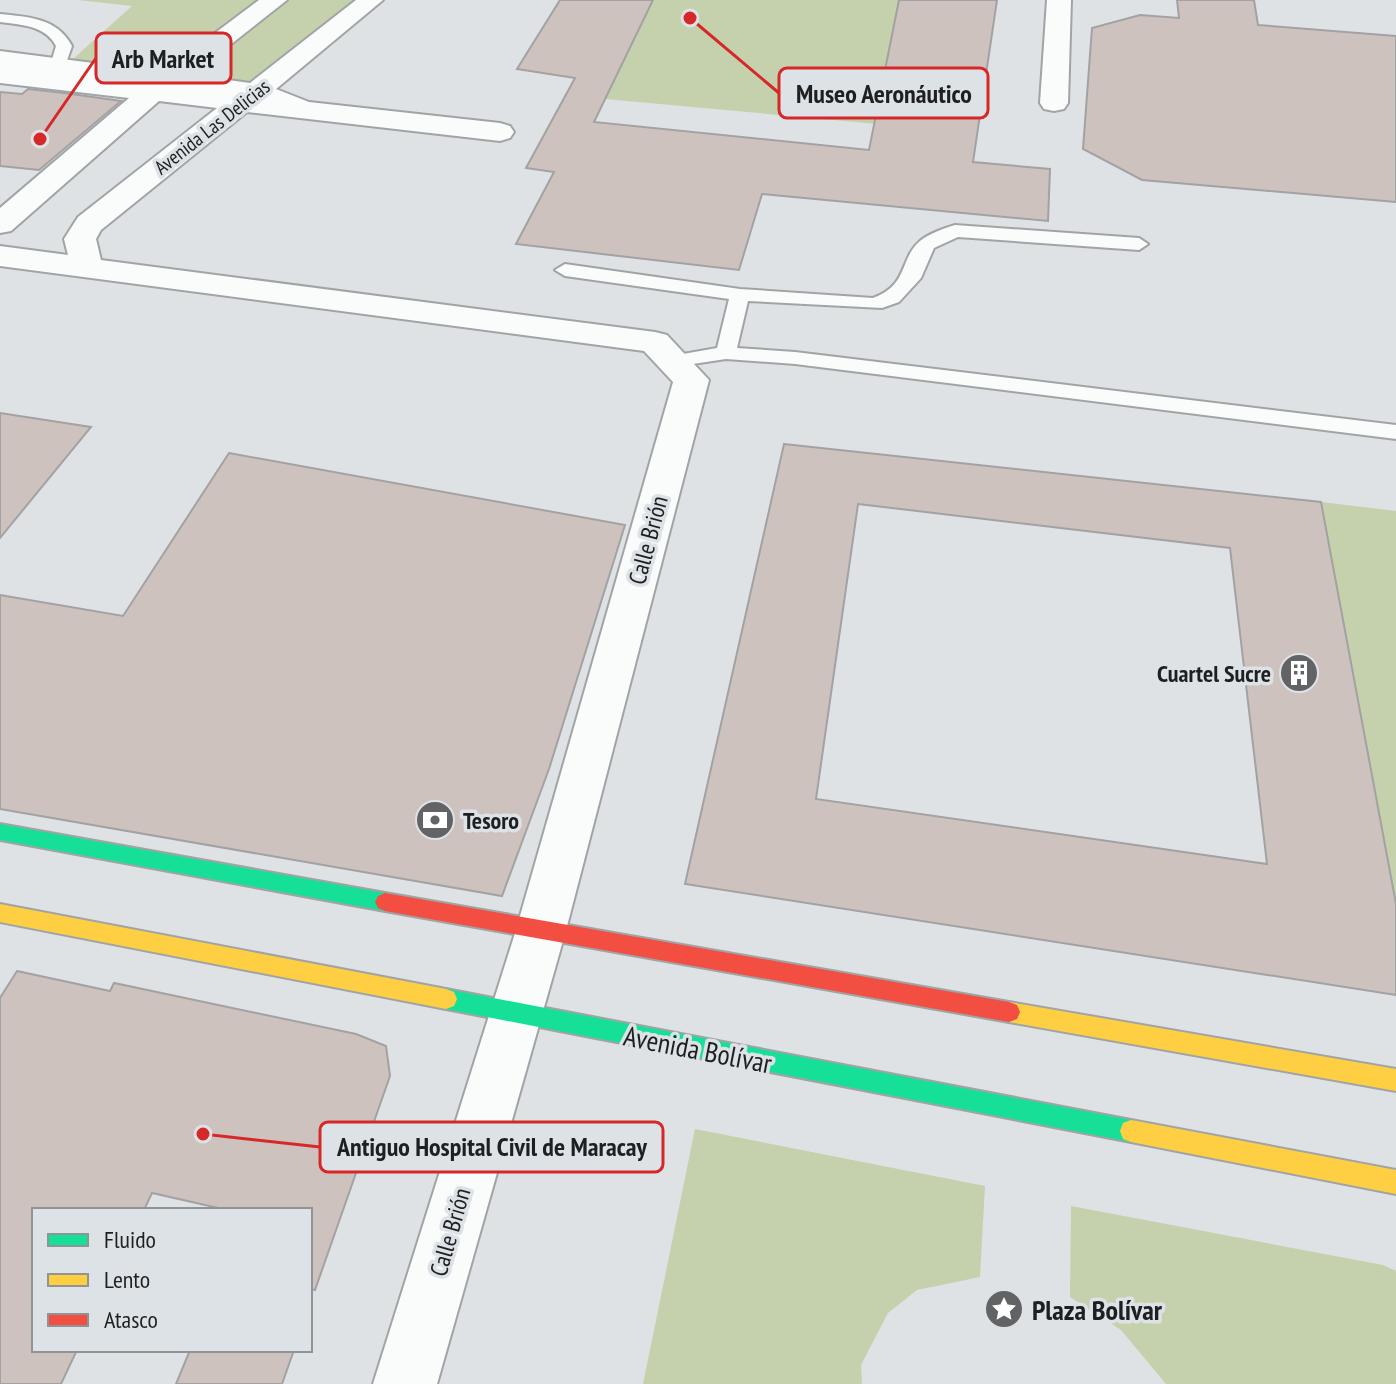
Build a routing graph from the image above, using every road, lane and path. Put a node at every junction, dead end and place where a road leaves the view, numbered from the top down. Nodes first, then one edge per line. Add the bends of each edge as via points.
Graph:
1 (275, 0) edge
2 (371, 0) edge
3 (1059, 0) edge
4 (0, 18) edge
5 (0, 59) edge
6 (58, 66) junction
7 (0, 75) edge
8 (161, 86) junction
9 (250, 98) junction
10 (1054, 103) dead end
11 (500, 132) dead end
12 (0, 224) edge
13 (1139, 244) dead end
14 (0, 256) edge
15 (87, 268) junction
16 (565, 270) dead end
17 (740, 295) junction
18 (726, 353) junction
19 (673, 361) junction
20 (1396, 432) edge
21 (0, 832) edge
22 (0, 913) edge
23 (541, 930) junction
24 (514, 1014) junction
25 (1396, 1080) edge
26 (1396, 1182) edge
27 (405, 1384) edge

1 - 8 street
2 - 9 street, Avenida Las Delicias
3 - 10 street
4 - 6 lane via 52,30 64,46
5 - 6 street
6 - 8 street
7 - 8 street
8 - 9 street
8 - 12 street
9 - 11 street via 304,110
9 - 15 street, Avenida Las Delicias via 89,224 80,239
13 - 17 lane via 955,231 927,244 914,274 892,298 875,304
14 - 15 street
15 - 19 street via 655,342
16 - 17 lane
17 - 18 lane
18 - 19 lane
18 - 20 lane
19 - 23 street, Calle Brión via 691,380
21 - 23 main road
22 - 24 main road, Avenida Bolívar
23 - 24 street, Calle Brión
23 - 25 main road
24 - 26 main road, Avenida Bolívar
24 - 27 street, Calle Brión

